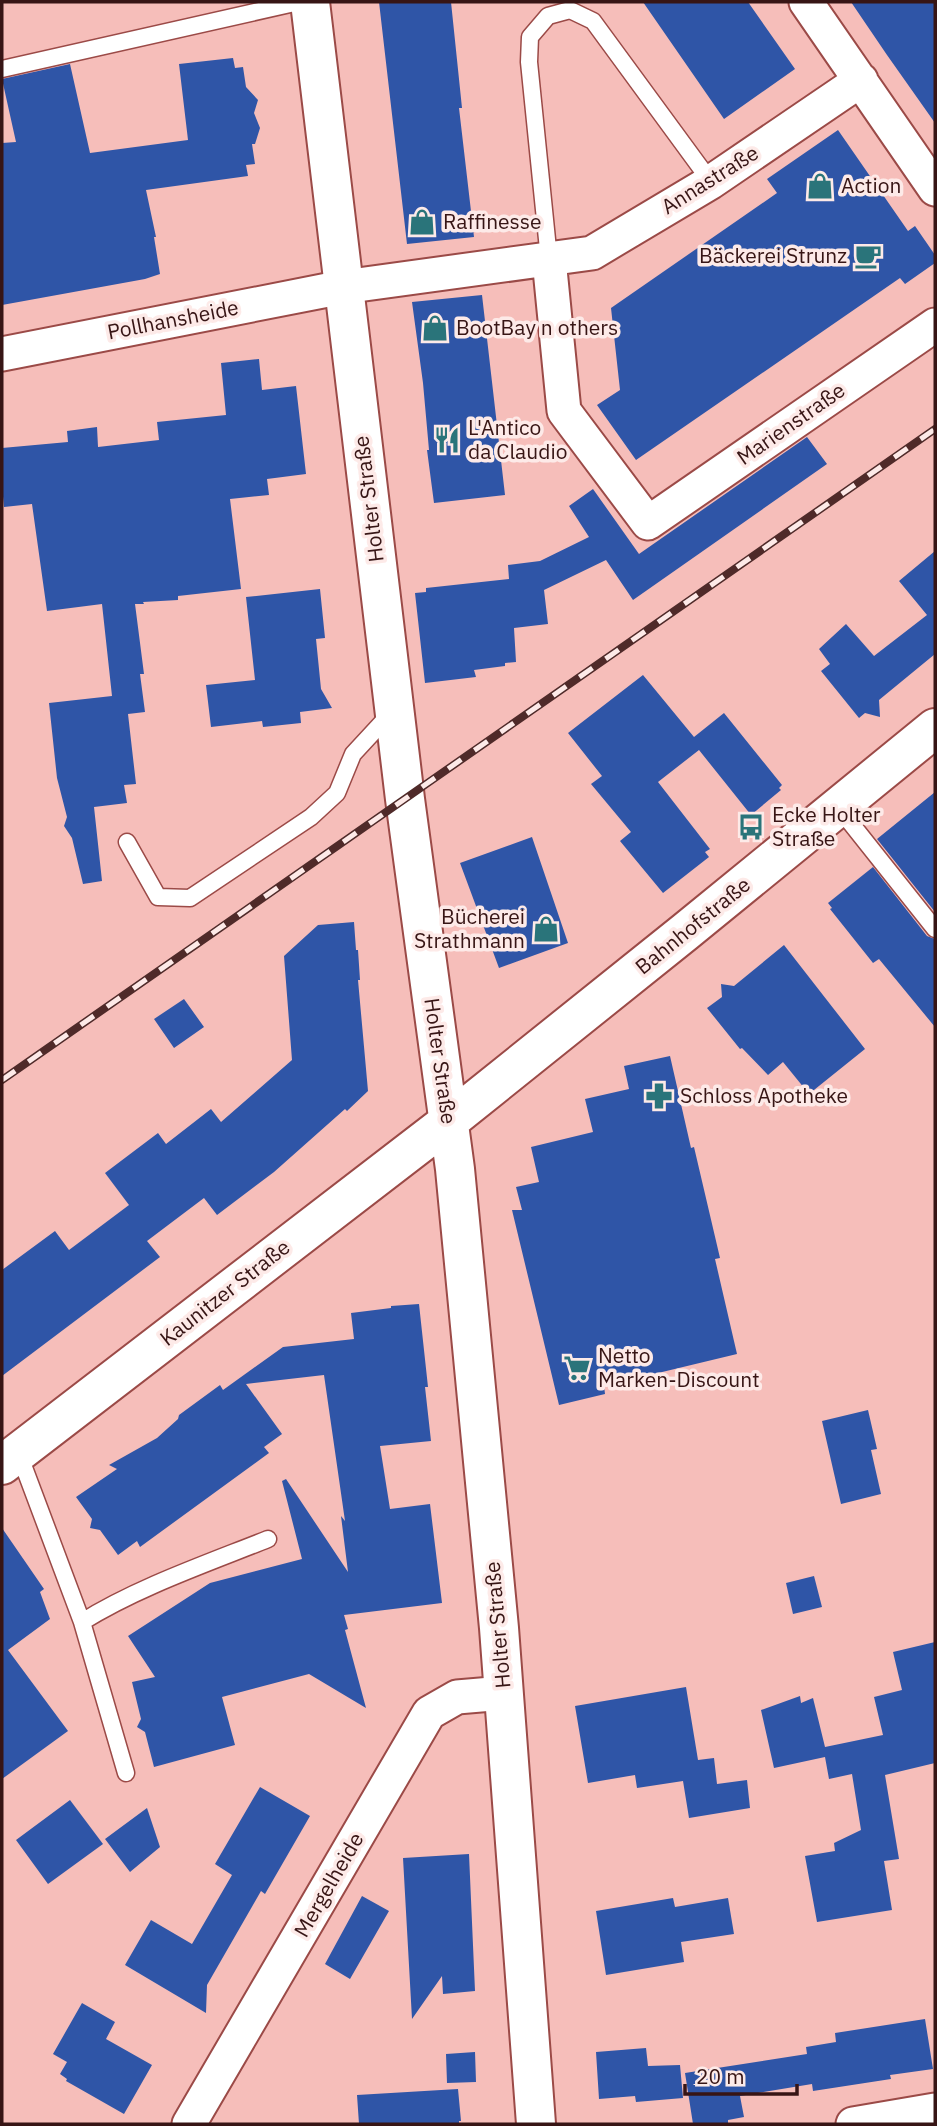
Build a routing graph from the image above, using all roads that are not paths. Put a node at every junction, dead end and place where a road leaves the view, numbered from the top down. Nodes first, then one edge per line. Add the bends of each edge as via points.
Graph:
1 (299, 2) edge
2 (310, 2) edge
3 (806, 2) edge
4 (2, 69) edge
5 (861, 80) junction
6 (711, 182) junction
7 (935, 189) edge
8 (549, 259) junction
9 (343, 287) junction
10 (935, 325) edge
11 (2, 354) edge
12 (394, 709) junction
13 (932, 735) edge
14 (838, 807) junction
15 (127, 842) dead end
16 (935, 929) edge
17 (448, 1122) junction
18 (10, 1459) edge
19 (268, 1539) dead end
20 (82, 1622) junction
21 (504, 1693) junction
22 (126, 1773) dead end
23 (935, 2110) edge
24 (189, 2124) edge
25 (536, 2124) edge
26 (853, 2124) edge

1 - 4 lane
2 - 9 street, Holter Straße
3 - 5 street
5 - 6 street, Annastraße
5 - 7 street
6 - 8 street, Annastraße via 592,253
6 - 8 lane via 593,21 570,10 548,16 530,37 529,62
8 - 9 street, Annastraße
8 - 10 street, Marienstraße via 564,411 648,523
9 - 11 street, Pollhansheide
9 - 12 street, Holter Straße
12 - 15 lane via 353,754 337,793 311,817 190,898 158,897
12 - 17 street, Holter Straße
13 - 14 street, Bahnhofstraße
14 - 16 lane
14 - 17 street, Bahnhofstraße
17 - 18 street, Kaunitzer Straße
17 - 21 street, Holter Straße
18 - 20 lane
19 - 20 lane via 176,1576
20 - 22 lane
21 - 24 street, Mergelheide via 457,1697 429,1713
21 - 25 street, Holter Straße
23 - 26 street

